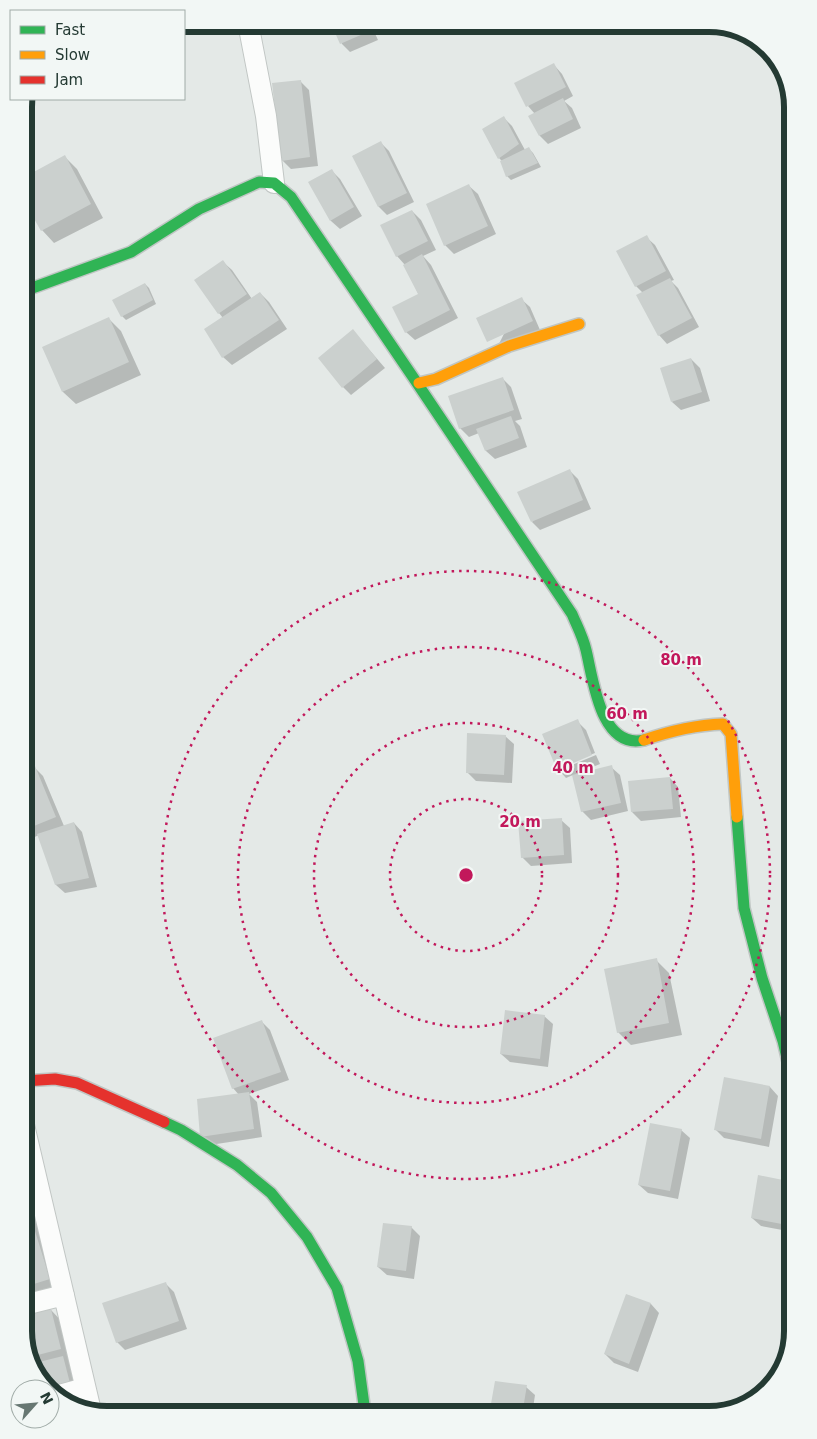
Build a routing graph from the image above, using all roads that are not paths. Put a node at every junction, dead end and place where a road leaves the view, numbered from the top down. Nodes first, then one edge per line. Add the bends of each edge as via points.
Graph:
1 (249, 32) edge
2 (274, 184) junction
3 (33, 288) edge
4 (579, 324) dead end
5 (417, 384) junction
6 (784, 1045) edge
7 (32, 1079) edge
8 (32, 1160) edge
9 (64, 1295) junction
10 (32, 1303) edge
11 (85, 1388) junction
12 (65, 1393) edge
13 (88, 1404) edge
14 (364, 1406) edge

1 - 2 street via 266,116
2 - 3 street via 259,182 199,208 131,252
2 - 5 street via 291,197
4 - 5 street via 509,346 436,379
5 - 6 street via 572,614 583,640 597,699 611,728 617,734 638,741 707,724 724,724 731,734 744,908
7 - 14 street via 70,1080 181,1130 237,1165 271,1193 307,1237 337,1288 358,1360
8 - 9 street
9 - 10 street
9 - 11 street
11 - 12 street
11 - 13 street

